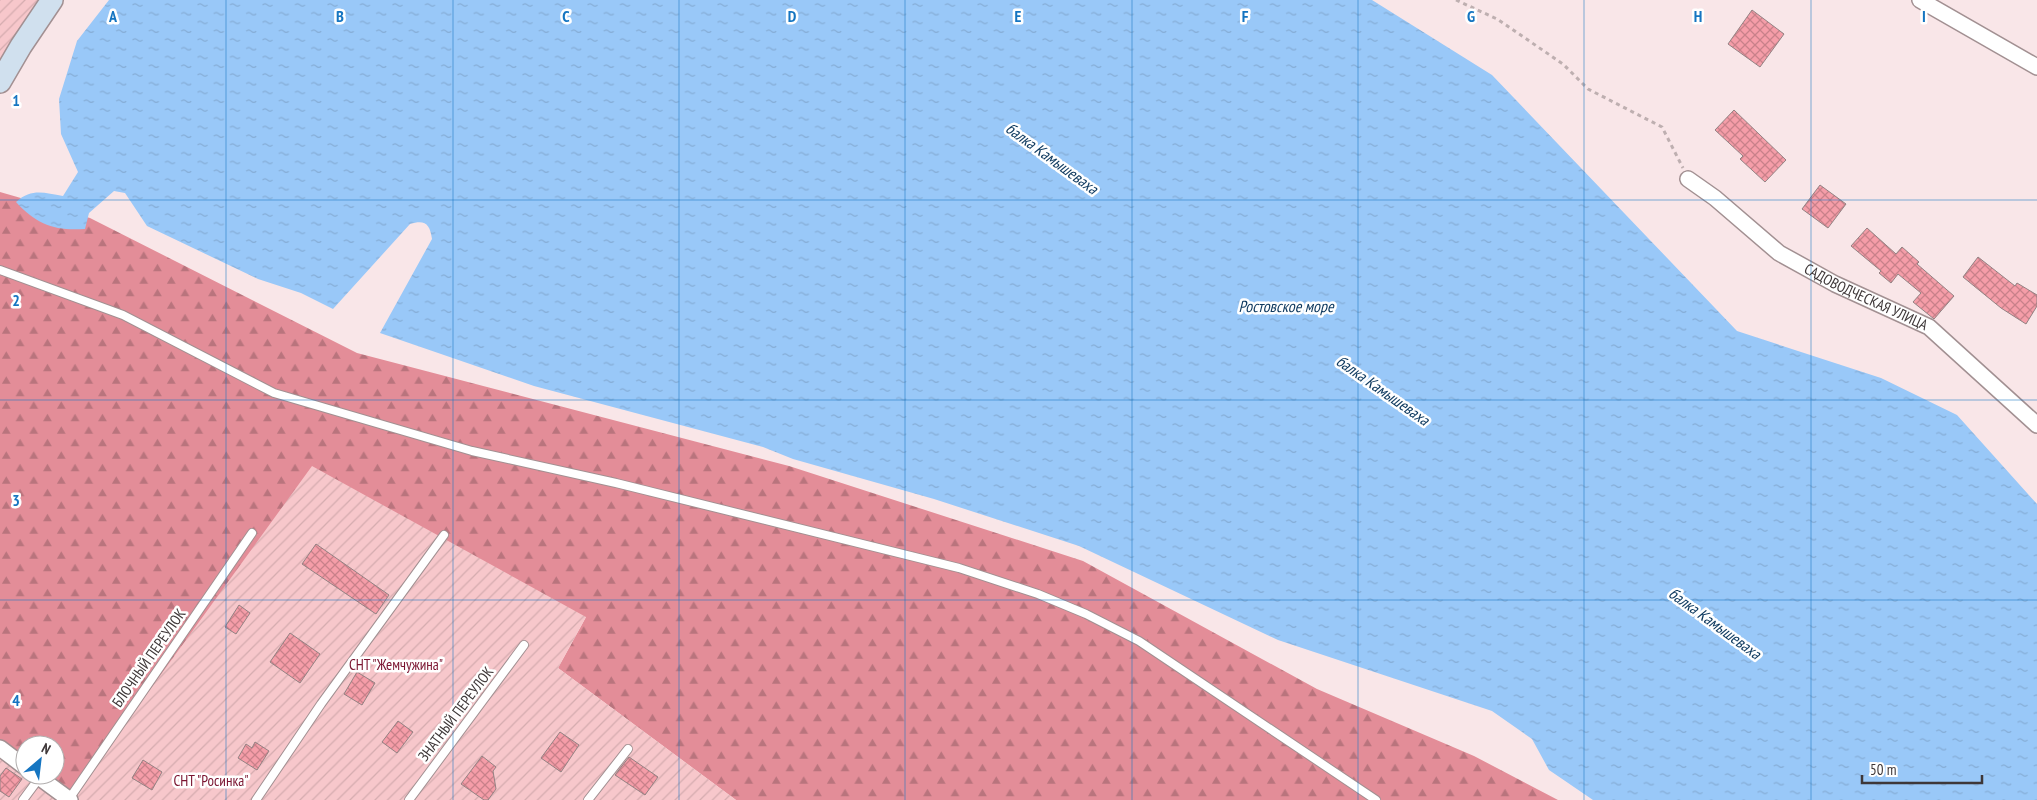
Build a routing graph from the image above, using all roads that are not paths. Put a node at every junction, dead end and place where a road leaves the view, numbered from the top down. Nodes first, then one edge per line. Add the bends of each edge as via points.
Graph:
1 (52, 0) edge
2 (1921, 0) edge
3 (2037, 67) edge
4 (0, 82) edge
5 (1688, 179) road end
6 (0, 270) edge
7 (2037, 425) edge
8 (252, 533) dead end
9 (444, 535) dead end
10 (524, 645) dead end
11 (0, 748) edge
12 (628, 749) dead end
13 (15, 759) edge
14 (32, 785) edge
15 (51, 785) edge
16 (70, 799) edge
17 (23, 800) edge
18 (256, 800) edge
19 (409, 800) edge
20 (588, 800) edge
21 (1376, 800) edge

1 - 4 main road
2 - 3 street
5 - 7 street, САДОВОДЧЕСКАЯ УЛИЦА via 1779,253 1835,284 1928,327
6 - 21 lane via 123,315 274,393 472,451 616,483 959,568 1038,594 1139,641
8 - 16 lane, БЛОЧНЫЙ ПЕРЕУЛОК
9 - 18 lane via 321,704
10 - 19 lane, ЗНАТНЫЙ ПЕРЕУЛОК
11 - 13 street
12 - 20 lane
14 - 17 lane
15 - 16 street

